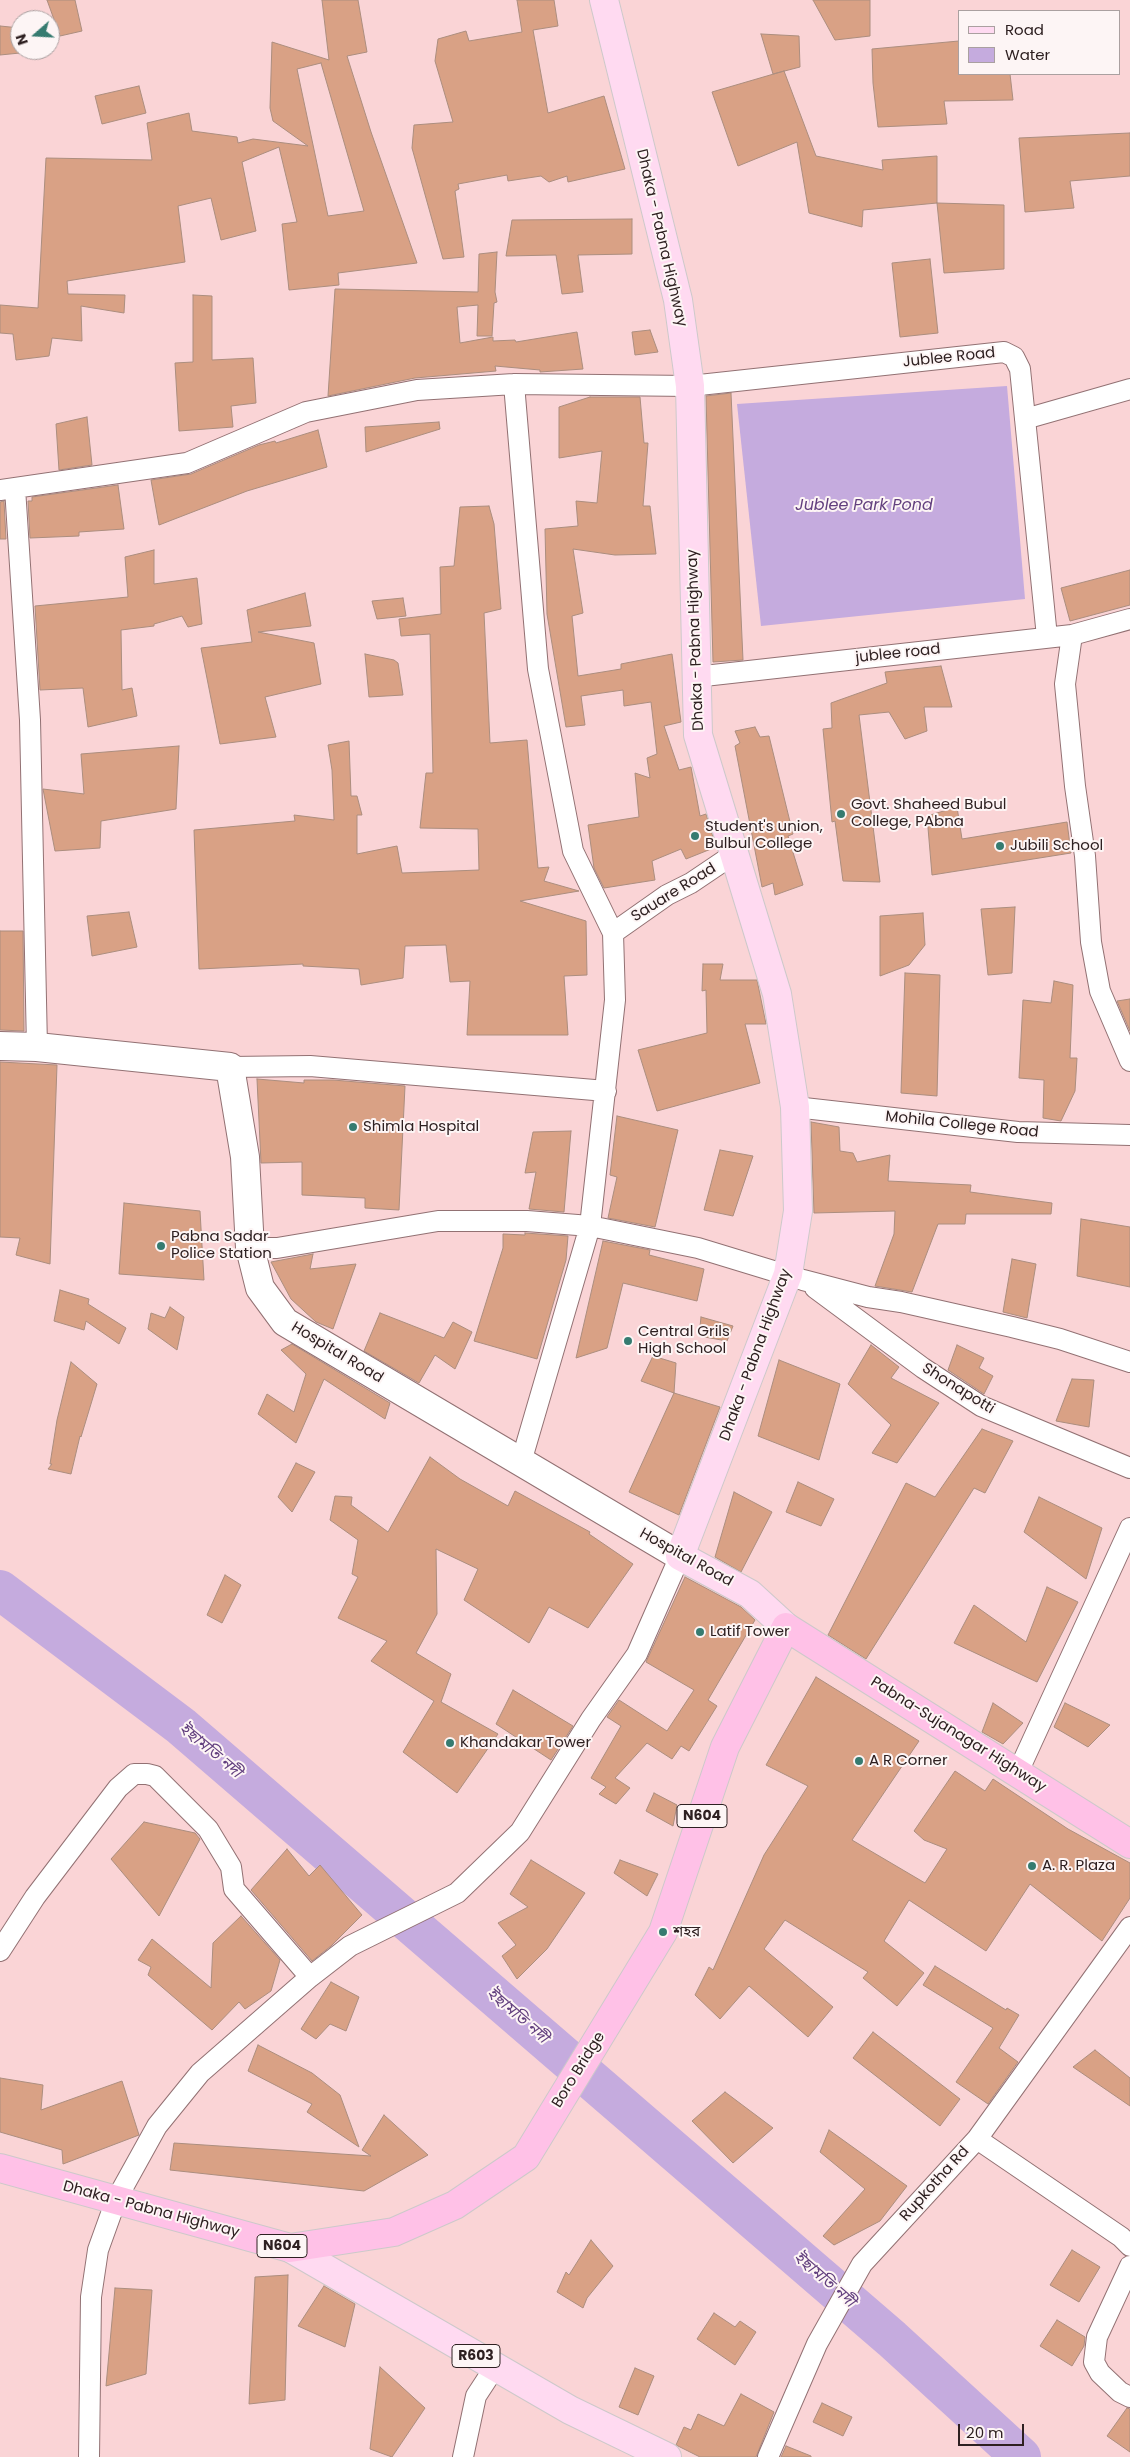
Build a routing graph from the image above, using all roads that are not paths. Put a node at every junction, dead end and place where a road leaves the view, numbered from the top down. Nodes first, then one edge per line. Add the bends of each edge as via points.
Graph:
1 (604, 0) edge
2 (514, 384) junction
3 (690, 386) junction
4 (1130, 389) edge
5 (1025, 419) junction
6 (8, 489) edge
7 (1130, 619) edge
8 (1072, 635) junction
9 (1047, 637) junction
10 (696, 677) junction
11 (734, 854) junction
12 (613, 932) junction
13 (0, 1046) edge
14 (37, 1047) junction
15 (1130, 1061) edge
16 (230, 1067) junction
17 (606, 1091) junction
18 (795, 1107) junction
19 (1130, 1135) edge
20 (590, 1226) junction
21 (250, 1248) junction
22 (796, 1277) junction
23 (1130, 1362) edge
24 (521, 1462) junction
25 (1130, 1468) edge
26 (1130, 1528) edge
27 (680, 1556) junction
28 (786, 1627) junction
29 (1018, 1772) junction
30 (1130, 1844) edge
31 (1130, 1927) edge
32 (0, 1951) edge
33 (310, 1976) junction
34 (539, 2135) joint
35 (977, 2139) junction
36 (0, 2168) edge
37 (116, 2200) junction
38 (1130, 2246) edge
39 (290, 2248) junction
40 (1130, 2266) edge
41 (495, 2367) junction
42 (1130, 2398) edge
43 (89, 2457) edge
44 (463, 2457) edge
45 (667, 2457) edge
46 (768, 2457) edge

1 - 3 main road, Dhaka - Pabna Highway via 678,300
2 - 3 street, Jublee Road
2 - 6 street, Jublee Road via 417,390 306,412 187,462
2 - 12 street via 538,668 548,729 573,851
3 - 5 street, Jublee Road via 1004,352 1014,357 1020,369
3 - 10 main road, Dhaka - Pabna Highway
4 - 5 street
5 - 9 street, Jublee Road
6 - 14 street via 30,720
7 - 8 street, jublee road
8 - 9 street, jublee road
8 - 15 street via 1066,684 1091,942 1100,991
9 - 10 street, jublee road
10 - 11 main road, Dhaka - Pabna Highway via 698,735
11 - 12 street, Sauare Road
11 - 18 main road, Dhaka - Pabna Highway via 777,994
12 - 17 street via 616,1000
13 - 14 main road
14 - 16 main road
16 - 17 street via 310,1066
16 - 21 main road, Hospital Road via 245,1156
17 - 20 street
18 - 19 street, Mohila College Road via 1018,1132
18 - 22 main road, Dhaka - Pabna Highway
20 - 21 street via 527,1221 438,1221 277,1248
20 - 22 street via 698,1248
20 - 24 street
21 - 24 main road, Hospital Road via 260,1288 285,1322
22 - 23 street via 868,1297 1060,1339
22 - 25 street, Shonapotti via 981,1406
22 - 27 main road, Dhaka - Pabna Highway
24 - 27 main road, Hospital Road
26 - 29 street
27 - 28 main road, Hospital Road via 750,1594
27 - 33 street via 637,1654 591,1718 520,1832 458,1893 350,1946
28 - 29 highway, Pabna-Sujanagar Highway
28 - 34 highway, Boro Bridge / N604 via 725,1746 663,1932
29 - 30 highway, Pabna-Sujanagar Highway
31 - 35 street, Rupkotha Rd
32 - 33 street via 35,1897 118,1788 134,1774 147,1774 155,1776 208,1829 231,1867 234,1889
33 - 37 street via 200,2073 157,2126
34 - 39 highway, Dhaka - Pabna Highway / N604 via 526,2157 455,2206 394,2232
35 - 38 street
35 - 46 street, Rupkotha Rd via 862,2264 817,2344
36 - 37 highway, Dhaka - Pabna Highway / N604
37 - 39 highway, Dhaka - Pabna Highway / N604
37 - 43 street via 98,2250 91,2297
39 - 41 main road, R603
40 - 42 street via 1097,2337 1094,2362 1100,2373
41 - 44 street via 476,2396
41 - 45 main road, R603 via 570,2410

